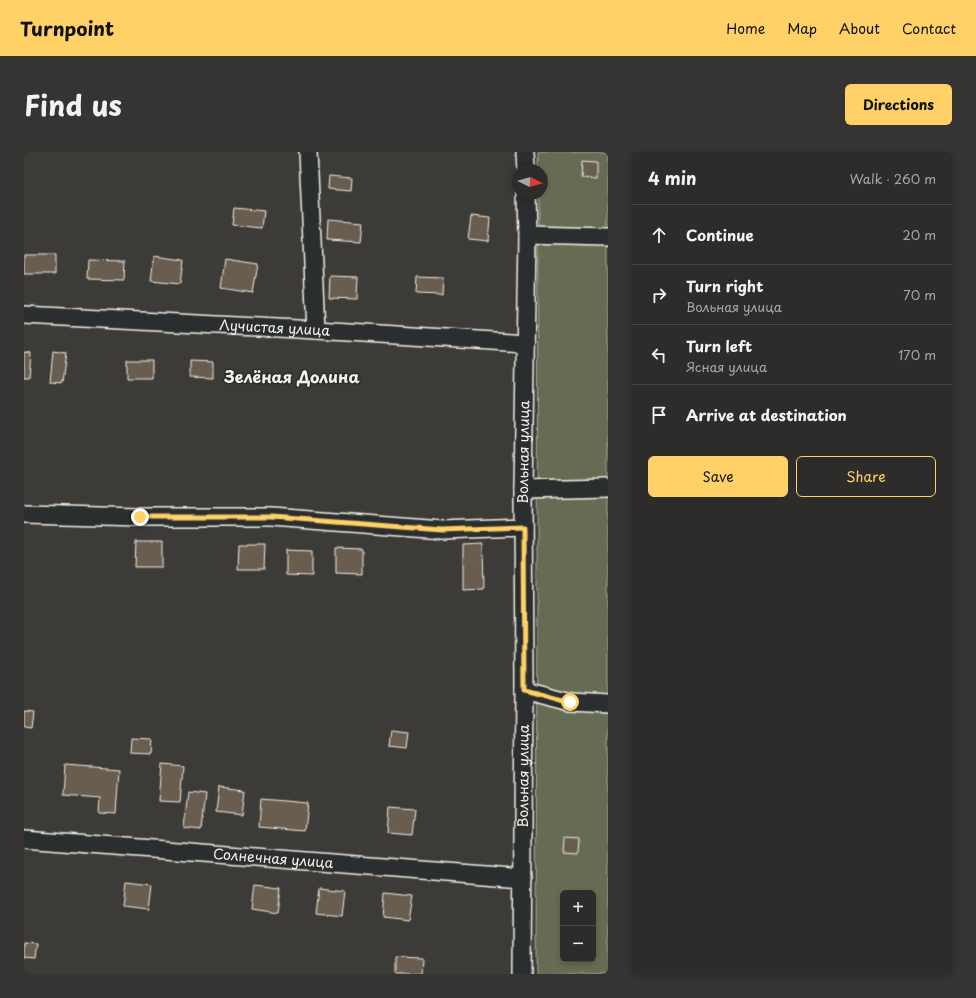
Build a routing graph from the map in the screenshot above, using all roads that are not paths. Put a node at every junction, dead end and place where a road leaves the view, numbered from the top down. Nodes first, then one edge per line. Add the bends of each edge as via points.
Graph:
1 (308, 152) edge
2 (525, 152) edge
3 (526, 164) edge
4 (526, 200) edge
5 (527, 235) junction
6 (608, 236) edge
7 (24, 315) edge
8 (316, 330) junction
9 (524, 343) junction
10 (608, 488) edge
11 (523, 490) junction
12 (24, 514) edge
13 (523, 527) junction
14 (524, 690) junction
15 (608, 704) edge
16 (24, 839) edge
17 (523, 878) junction
18 (522, 974) edge

1 - 8 street
2 - 3 street
4 - 5 street, Вольная улица
5 - 6 street
5 - 9 street, Вольная улица
7 - 8 street, Лучистая улица
8 - 9 street, Лучистая улица
9 - 11 street, Вольная улица
10 - 11 street
11 - 13 street, Вольная улица
12 - 13 street via 271,517 442,530
13 - 14 street, Вольная улица
14 - 15 street via 570,702
14 - 17 street, Вольная улица
16 - 17 street, Солнечная улица
17 - 18 street, Вольная улица

